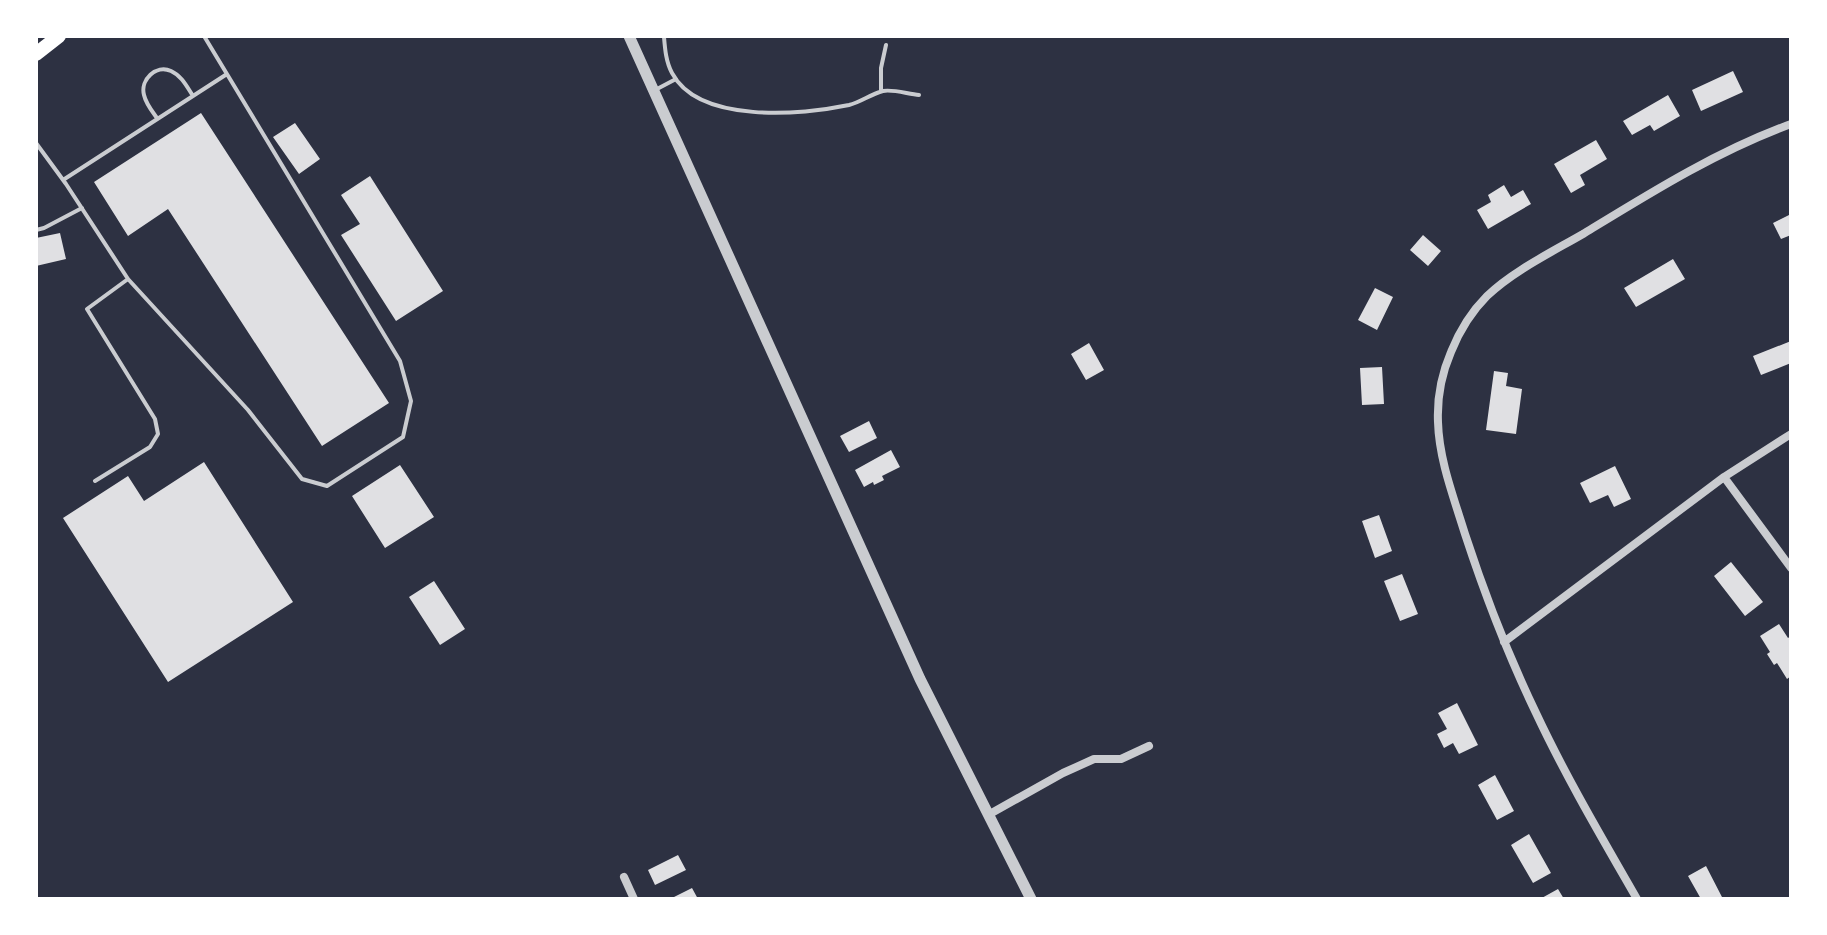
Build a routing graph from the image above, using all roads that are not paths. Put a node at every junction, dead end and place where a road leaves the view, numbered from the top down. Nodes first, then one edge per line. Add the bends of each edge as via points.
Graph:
1 (59, 36) edge
2 (204, 36) edge
3 (629, 36) edge
4 (665, 36) edge
5 (886, 45) dead end
6 (36, 54) edge
7 (227, 74) junction
8 (676, 79) junction
9 (653, 90) junction
10 (881, 91) junction
11 (919, 95) dead end
12 (193, 96) junction
13 (157, 119) junction
14 (1791, 124) edge
15 (36, 144) edge
16 (63, 180) junction
17 (82, 208) junction
18 (36, 230) edge
19 (128, 279) junction
20 (1791, 434) edge
21 (1724, 477) junction
22 (95, 481) dead end
23 (1791, 568) edge
24 (1504, 642) junction
25 (1149, 746) dead end
26 (988, 815) junction
27 (624, 877) dead end
28 (634, 899) edge
29 (1031, 899) edge
30 (1637, 899) edge

1 - 6 main road
2 - 7 lane
3 - 9 street
4 - 8 lane
5 - 10 lane
7 - 12 lane
7 - 19 lane via 400,361 411,401 403,437 327,486 302,479 248,410
8 - 9 lane
8 - 10 lane via 692,94 750,113 836,107
9 - 26 street via 864,560
10 - 11 lane
12 - 13 lane
12 - 13 lane via 169,70 148,76 144,98
13 - 16 lane
14 - 24 street via 1687,172 1558,249 1489,294 1465,324 1443,375 1438,424 1454,497
15 - 16 lane
16 - 17 lane
17 - 18 lane
17 - 19 lane
19 - 22 lane via 87,309 155,419 158,434 150,447
20 - 21 street
21 - 23 street
21 - 24 street
24 - 30 street via 1537,716
25 - 26 street via 1121,759 1094,759
26 - 29 street
27 - 28 street

